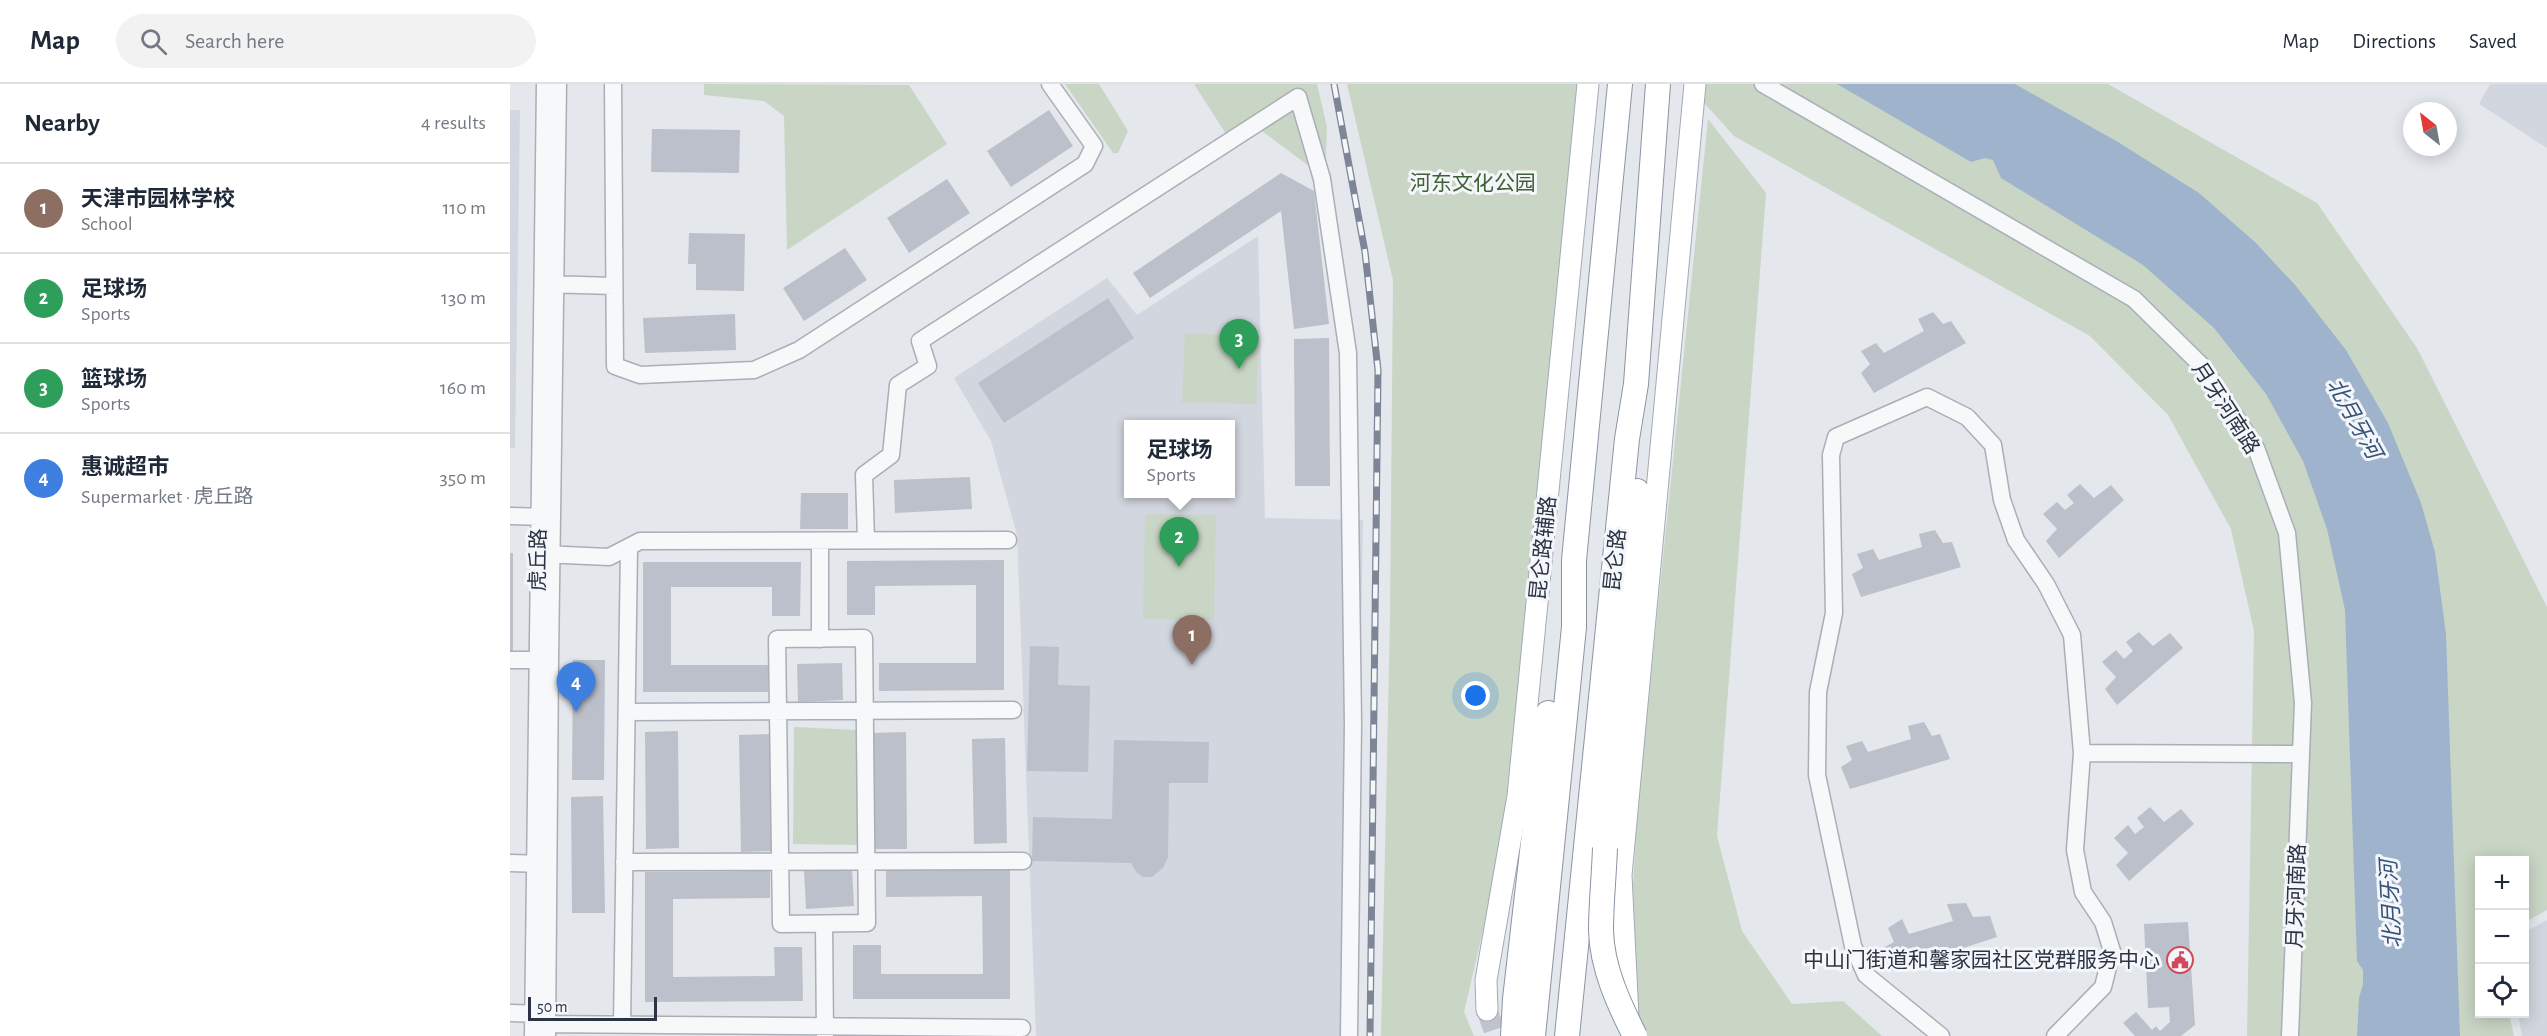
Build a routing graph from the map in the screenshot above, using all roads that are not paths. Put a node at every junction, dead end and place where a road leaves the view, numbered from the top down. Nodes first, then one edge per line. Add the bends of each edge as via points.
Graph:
1 (545, 84) edge
2 (558, 84) edge
3 (613, 84) edge
4 (1050, 84) edge
5 (1588, 84) edge
6 (1620, 84) edge
7 (1659, 84) edge
8 (1695, 84) edge
9 (1763, 84) edge
10 (1296, 91) edge
11 (549, 284) junction
12 (614, 286) junction
13 (1636, 384) junction
14 (510, 516) edge
15 (545, 517) junction
16 (867, 540) junction
17 (1008, 540) dead end
18 (820, 541) junction
19 (629, 548) junction
20 (545, 554) junction
21 (1574, 560) junction
22 (820, 639) junction
23 (510, 660) edge
24 (543, 660) junction
25 (1013, 710) dead end
26 (778, 711) junction
27 (864, 711) junction
28 (627, 712) junction
29 (2082, 753) junction
30 (2301, 754) junction
31 (1605, 848) junction
32 (867, 861) junction
33 (1023, 861) dead end
34 (624, 862) junction
35 (780, 862) junction
36 (510, 863) edge
37 (541, 864) junction
38 (824, 924) junction
39 (1515, 999) junction
40 (1487, 1010) tunnel mouth
41 (510, 1013) edge
42 (540, 1025) edge
43 (622, 1025) junction
44 (1022, 1028) dead end
45 (825, 1031) edge
46 (1349, 1036) edge
47 (1508, 1036) edge
48 (1513, 1036) edge
49 (1533, 1036) edge
50 (1567, 1036) edge
51 (1583, 1036) edge
52 (1629, 1036) edge
53 (1635, 1036) edge
54 (1941, 1036) edge
55 (2055, 1036) edge
56 (2290, 1036) edge

1 - 11 street, 虎丘路
2 - 11 street, 虎丘路
3 - 12 street
4 - 12 street via 1094,146 1085,164 799,350 754,370 640,375 615,366
5 - 40 main road, 昆仑路辅路 via 1518,796 1486,980
6 - 21 highway, 昆仑路
7 - 13 highway, 昆仑路
8 - 52 main road via 1621,875
9 - 30 street, 月牙河南路 via 2134,299 2203,367 2256,448 2287,533 2303,703
10 - 16 street via 920,341 928,366 898,385 891,455 864,475
10 - 46 street via 1322,179 1348,353 1353,724
11 - 12 street
11 - 15 street, 虎丘路
13 - 31 highway via 1640,438 1632,580
13 - 50 highway, 昆仑路 via 1627,439
14 - 15 street
15 - 20 street, 虎丘路
16 - 17 street
16 - 18 street
18 - 19 street via 640,541
18 - 22 street
19 - 20 street via 609,557
19 - 28 street
20 - 24 street, 虎丘路
21 - 39 highway via 1560,623
21 - 49 highway, 昆仑路 via 1574,627
22 - 26 street via 777,639
22 - 27 street via 864,638
23 - 24 street
24 - 37 street, 虎丘路
25 - 27 street
26 - 27 street
26 - 28 street
26 - 35 street
27 - 32 street
28 - 34 street
29 - 30 street
29 - 54 street via 2072,635 2046,584 2016,540 2002,500 1993,445 1967,417 1927,397 1836,437 1831,455 1834,613 1818,692 1817,776 1852,946 1866,975
29 - 55 street via 2075,850 2083,892 2103,922 2112,951 2103,987
30 - 56 street, 月牙河南路
31 - 51 highway, bridge
31 - 53 highway, bridge via 1601,932 1605,962 1620,1008
32 - 33 street
32 - 35 street
32 - 38 street via 867,923
34 - 35 street
34 - 43 street
35 - 38 street via 781,924
36 - 37 street
37 - 42 street, 虎丘路
38 - 45 street
39 - 47 highway
39 - 48 highway
41 - 42 street
42 - 43 street
43 - 45 street
44 - 45 street

